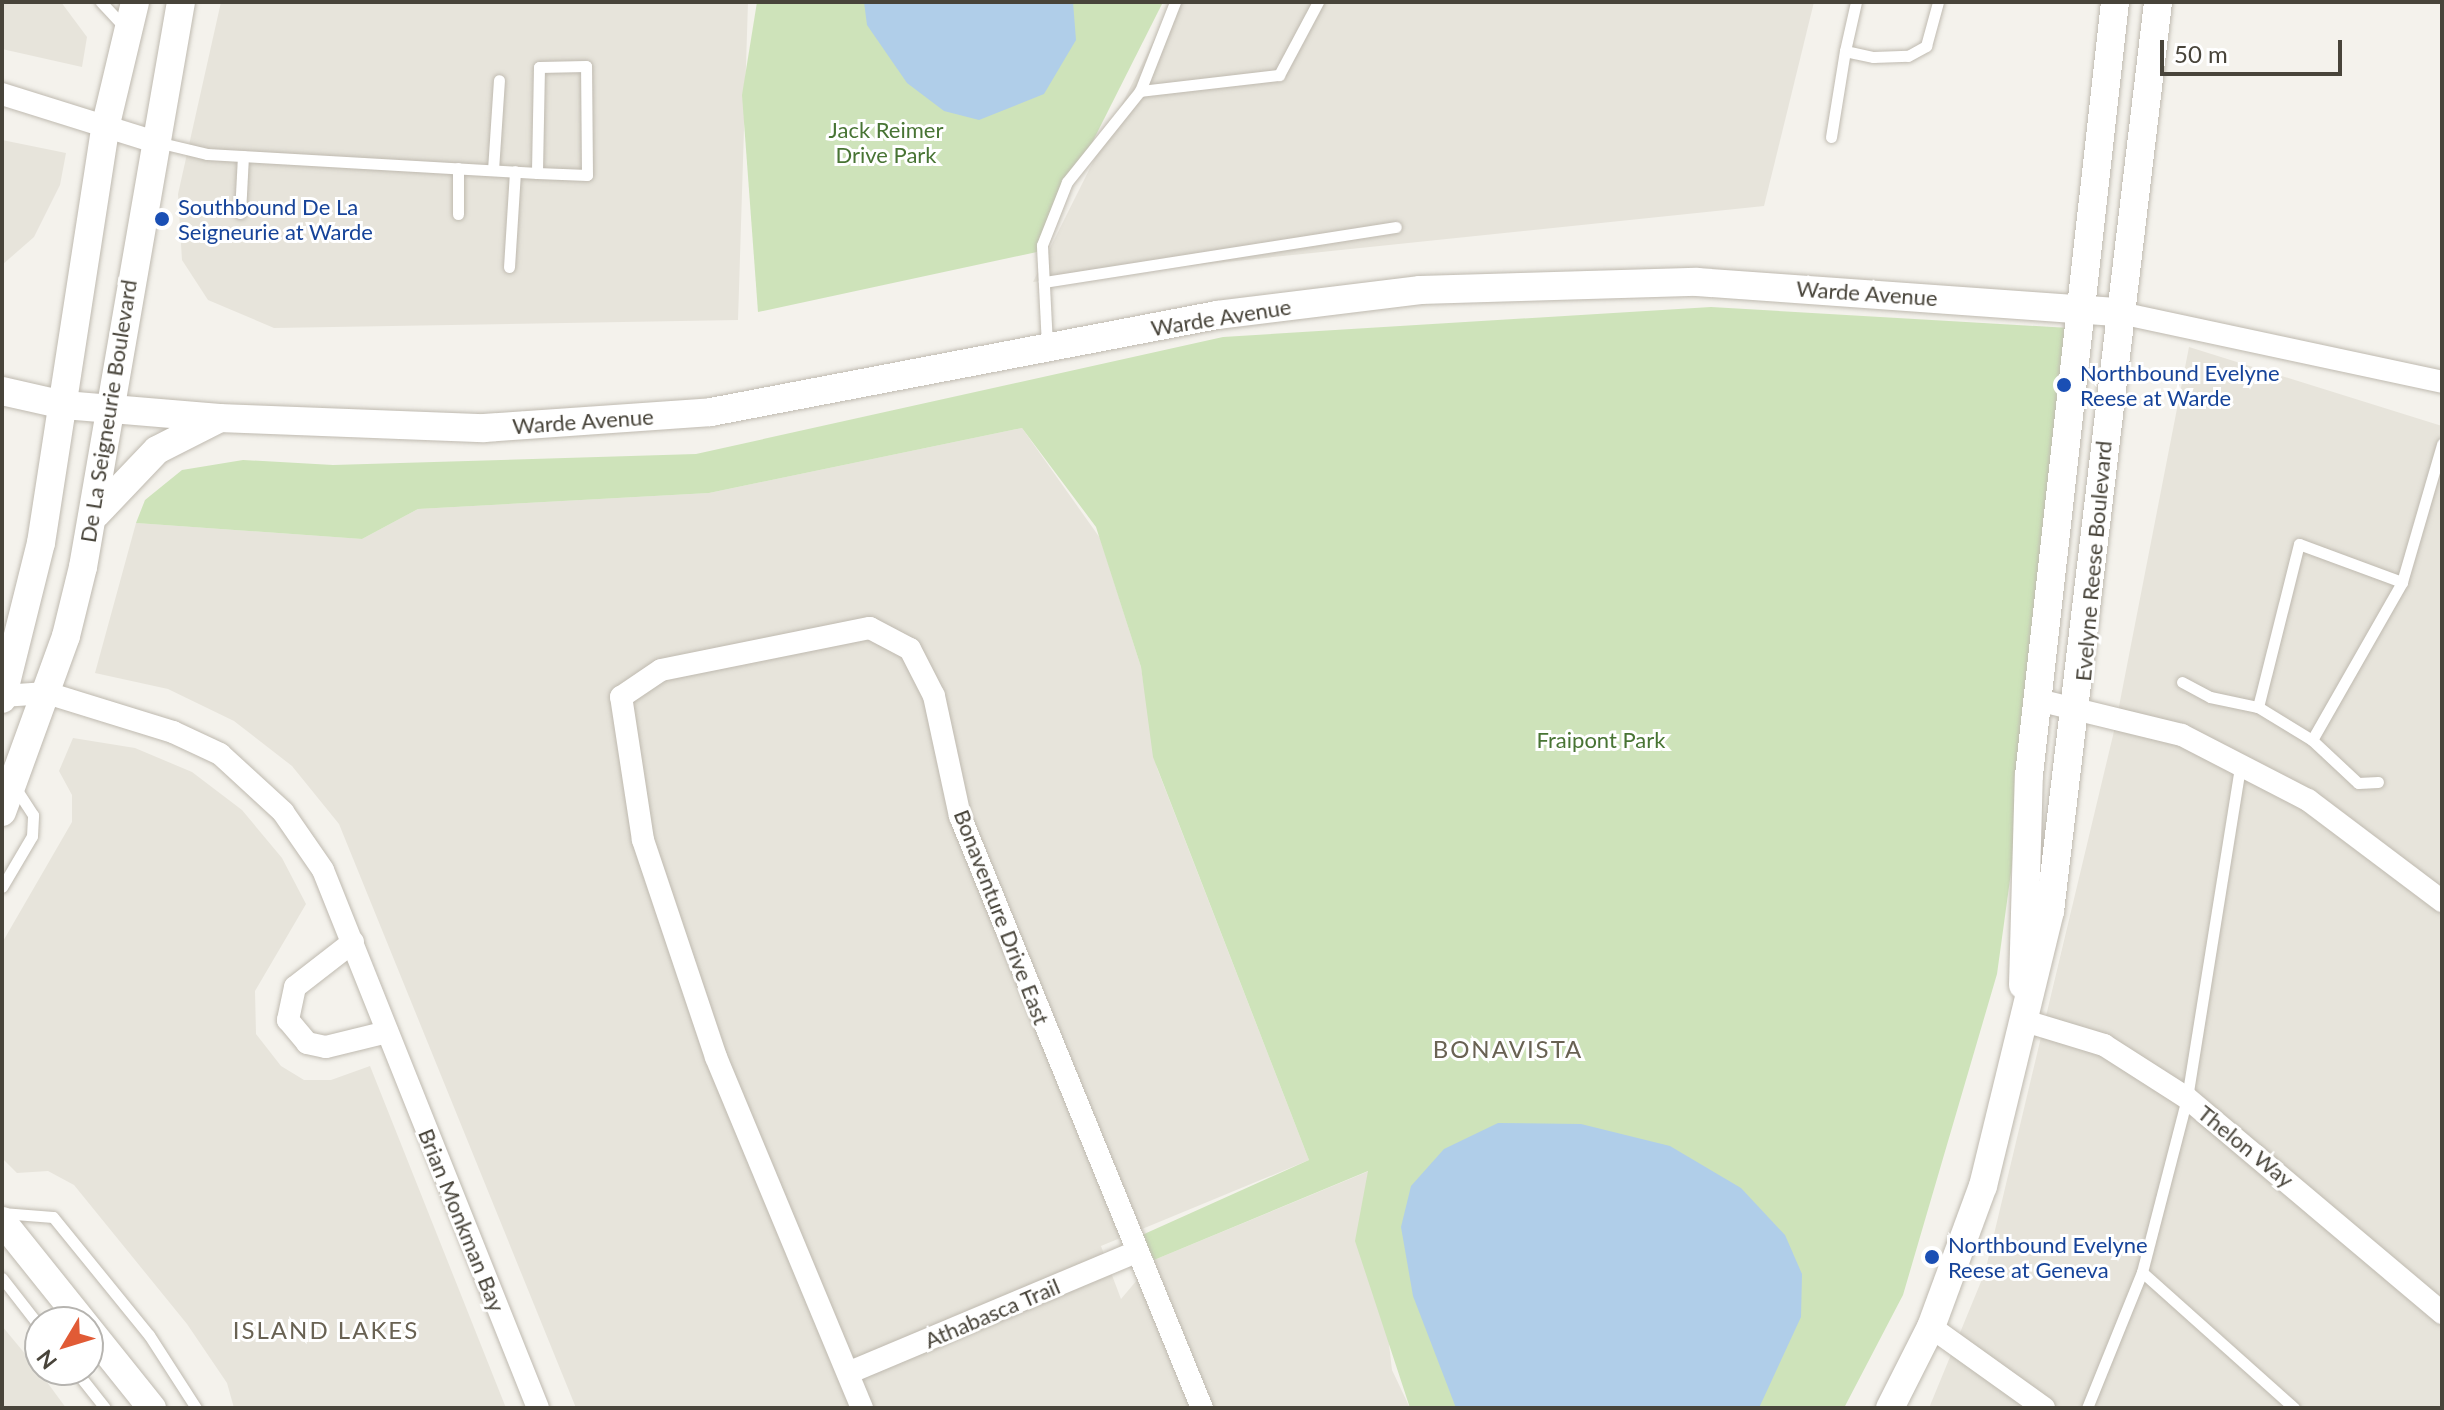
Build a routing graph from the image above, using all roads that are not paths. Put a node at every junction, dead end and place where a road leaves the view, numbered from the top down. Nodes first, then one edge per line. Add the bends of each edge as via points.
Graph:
1 (101, 2) edge
2 (135, 2) edge
3 (181, 2) edge
4 (1175, 2) edge
5 (1318, 2) edge
6 (1856, 2) edge
7 (1938, 2) edge
8 (2115, 2) edge
9 (2158, 2) edge
10 (128, 30) junction
11 (1845, 51) junction
12 (499, 80) dead end
13 (1140, 91) junction
14 (2, 94) edge
15 (106, 124) junction
16 (1831, 137) dead end
17 (152, 141) junction
18 (243, 156) junction
19 (458, 168) junction
20 (493, 170) junction
21 (515, 171) junction
22 (537, 173) junction
23 (240, 213) dead end
24 (458, 214) dead end
25 (1396, 227) dead end
26 (509, 267) dead end
27 (1044, 282) junction
28 (2084, 309) junction
29 (2116, 312) junction
30 (1048, 346) junction
31 (2442, 382) edge
32 (2, 391) edge
33 (64, 405) junction
34 (109, 409) junction
35 (219, 418) junction
36 (2442, 444) edge
37 (90, 521) junction
38 (2402, 582) junction
39 (2182, 682) dead end
40 (47, 693) junction
41 (2, 697) edge
42 (2038, 700) junction
43 (2079, 706) junction
44 (2258, 707) junction
45 (2312, 740) junction
46 (2240, 766) junction
47 (2378, 782) dead end
48 (8, 799) edge
49 (2, 887) edge
50 (2442, 901) edge
51 (353, 942) junction
52 (2025, 1021) junction
53 (387, 1032) junction
54 (2187, 1098) junction
55 (2, 1213) edge
56 (2, 1221) edge
57 (1136, 1252) junction
58 (2142, 1272) junction
59 (2, 1278) edge
60 (24, 1306) edge
61 (2442, 1313) edge
62 (1931, 1327) junction
63 (848, 1373) junction
64 (88, 1386) edge
65 (105, 1408) edge
66 (152, 1408) edge
67 (196, 1408) edge
68 (538, 1408) edge
69 (862, 1408) edge
70 (1202, 1408) edge
71 (1890, 1408) edge
72 (2044, 1408) edge
73 (2087, 1408) edge
74 (2294, 1408) edge

1 - 10 lane
2 - 10 street, De La Seigneurie Boulevard
3 - 17 street, De La Seigneurie Boulevard
4 - 13 lane
5 - 13 lane via 1279,75
6 - 11 lane
7 - 11 lane via 1934,31 1908,56
8 - 28 street, Evelyne Reese Boulevard
9 - 29 street, Evelyne Reese Boulevard
10 - 15 street, De La Seigneurie Boulevard
11 - 16 lane
12 - 20 lane
13 - 27 lane via 1067,182 1042,245
14 - 15 street
15 - 17 street
15 - 33 street, De La Seigneurie Boulevard
17 - 18 lane
17 - 34 street, De La Seigneurie Boulevard
18 - 19 lane
18 - 23 lane
19 - 20 lane
19 - 24 lane
20 - 21 lane
21 - 22 lane
21 - 26 lane
22 - 22 lane via 587,175 586,66 539,67
25 - 27 lane
27 - 30 lane
28 - 29 street, Warde Avenue
28 - 30 street, Warde Avenue via 1697,282 1420,290
28 - 42 street, Evelyne Reese Boulevard
29 - 31 street, Warde Avenue
29 - 43 street, Evelyne Reese Boulevard
30 - 35 street, Warde Avenue via 711,412 484,428
32 - 33 street, Warde Avenue
33 - 34 street, Warde Avenue
33 - 41 street, De La Seigneurie Boulevard via 31,595
34 - 35 street, Warde Avenue
34 - 37 street, De La Seigneurie Boulevard
35 - 37 street via 157,450 116,486
36 - 38 lane
37 - 40 street, De La Seigneurie Boulevard
38 - 44 lane via 2299,544
38 - 45 lane
39 - 44 lane via 2210,697
40 - 41 street
40 - 48 street, De La Seigneurie Boulevard
40 - 51 street, Brian Monkman Bay via 173,732 220,754 255,783 306,842
42 - 43 street
42 - 52 street, Evelyne Reese Boulevard via 2020,915
43 - 46 street via 2182,735
43 - 52 street, Evelyne Reese Boulevard via 2050,911
44 - 45 lane
45 - 47 lane via 2358,783
46 - 50 street via 2308,800
46 - 54 lane
48 - 49 lane via 33,815 32,836
51 - 53 street, Brian Monkman Bay
51 - 53 street via 295,987 288,1020 307,1043 326,1047
52 - 54 street, Thelon Way via 2104,1045
52 - 62 street, Evelyne Reese Boulevard via 1983,1186
53 - 68 street, Brian Monkman Bay
54 - 58 lane
54 - 61 street, Thelon Way
55 - 67 lane via 53,1217 149,1335
56 - 66 street
57 - 63 street, Athabasca Trail
57 - 63 street, Bonaventure Drive East via 960,816 934,696 910,649 870,628 661,670 621,697 643,840 716,1057
57 - 70 street, Bonaventure Drive East
58 - 73 lane
58 - 74 lane
59 - 60 lane
62 - 71 street, Evelyne Reese Boulevard
62 - 72 street
63 - 69 street, Bonaventure Drive East
64 - 65 lane

